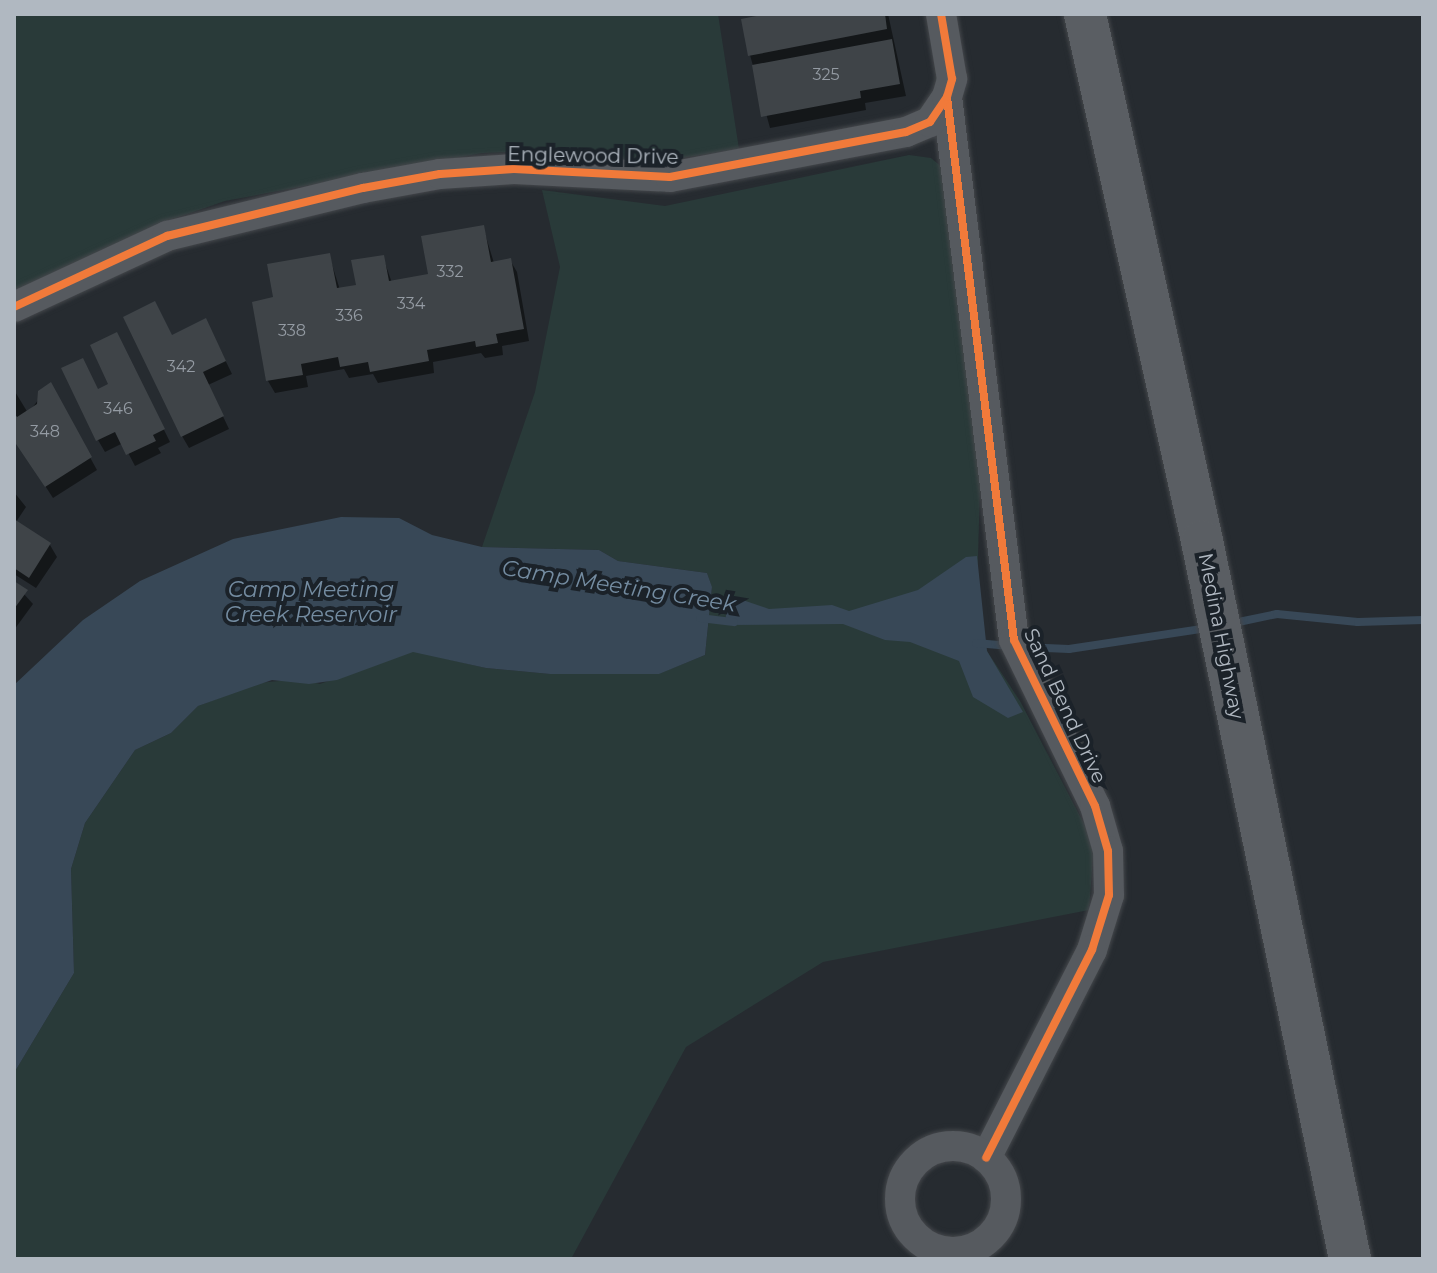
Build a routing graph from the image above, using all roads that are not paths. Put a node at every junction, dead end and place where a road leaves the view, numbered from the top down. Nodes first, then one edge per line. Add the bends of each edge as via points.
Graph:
1 (941, 14) edge
2 (1085, 14) edge
3 (947, 97) junction
4 (14, 307) edge
5 (986, 1158) junction
6 (914, 1251) edge
7 (1350, 1259) edge

1 - 3 street via 952,79
2 - 7 main road, Medina Highway via 1202,541
3 - 4 street, Englewood Drive via 930,122 906,132 670,177 514,169 440,174 284,204 167,236
3 - 5 street, Sand Bend Drive via 1014,640 1103,827 1109,895 1063,1014
5 - 6 street via 1005,1187 1006,1204 996,1229 976,1246 960,1251
5 - 6 street via 971,1149 945,1147 921,1156 909,1168 900,1201

